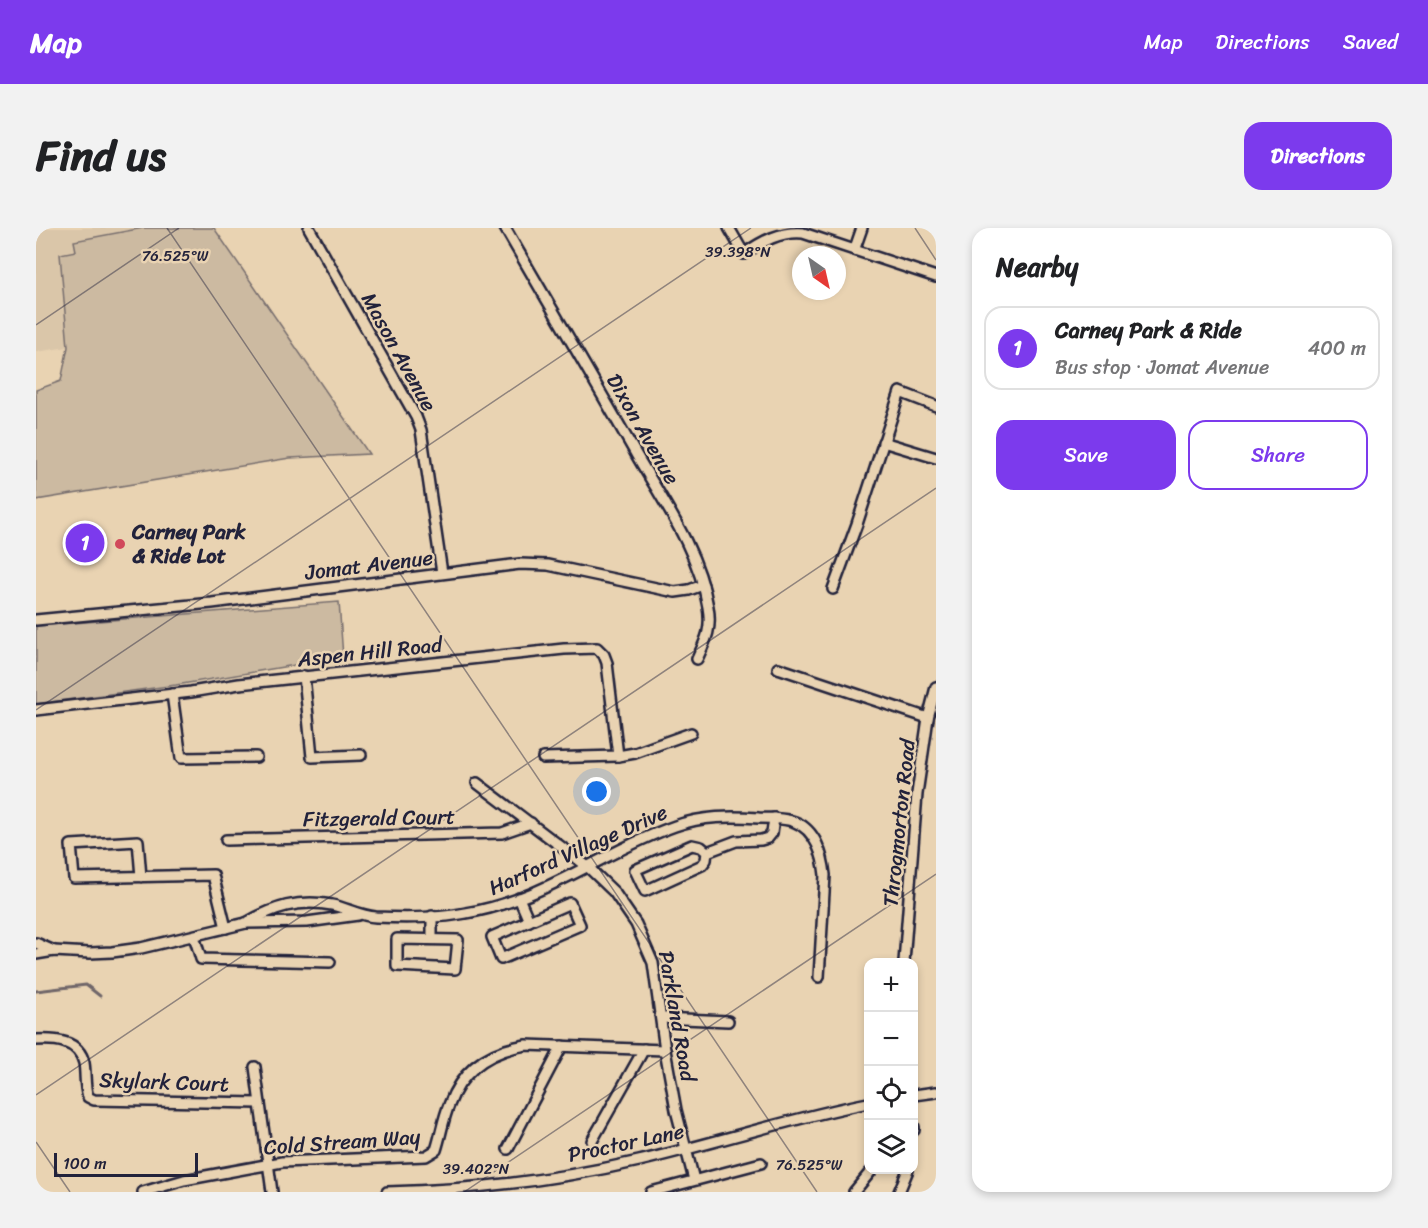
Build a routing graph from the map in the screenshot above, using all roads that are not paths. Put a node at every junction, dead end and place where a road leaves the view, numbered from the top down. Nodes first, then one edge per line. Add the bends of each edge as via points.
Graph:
1 (309, 228) edge
2 (505, 228) edge
3 (729, 228) edge
4 (862, 228) edge
5 (855, 248) junction
6 (936, 277) edge
7 (936, 406) edge
8 (883, 442) junction
9 (936, 458) edge
10 (442, 573) junction
11 (703, 585) junction
12 (833, 589) dead end
13 (36, 620) edge
14 (697, 659) dead end
15 (778, 668) dead end
16 (304, 676) junction
17 (936, 687) edge
18 (172, 694) junction
19 (36, 710) edge
20 (928, 718) junction
21 (691, 733) dead end
22 (361, 755) dead end
23 (618, 756) junction
24 (255, 757) dead end
25 (543, 758) dead end
26 (477, 783) dead end
27 (774, 818) junction
28 (531, 823) junction
29 (226, 840) dead end
30 (707, 852) junction
31 (588, 867) junction
32 (141, 877) junction
33 (519, 898) junction
34 (360, 914) junction
35 (432, 916) junction
36 (529, 921) junction
37 (246, 923) junction
38 (226, 928) junction
39 (194, 936) junction
40 (432, 939) junction
41 (36, 944) edge
42 (54, 951) junction
43 (36, 954) edge
44 (904, 958) edge
45 (330, 962) dead end
46 (819, 977) dead end
47 (661, 1018) junction
48 (728, 1021) dead end
49 (36, 1040) edge
50 (562, 1046) junction
51 (645, 1050) junction
52 (665, 1050) junction
53 (255, 1067) dead end
54 (936, 1092) edge
55 (918, 1094) edge
56 (260, 1103) junction
57 (864, 1104) edge
58 (592, 1141) dead end
59 (508, 1149) dead end
60 (686, 1150) junction
61 (761, 1163) dead end
62 (268, 1164) junction
63 (869, 1174) edge
64 (906, 1174) edge
65 (694, 1180) junction
66 (143, 1192) edge
67 (272, 1192) edge
68 (387, 1192) edge
69 (651, 1192) edge
70 (854, 1192) edge
71 (899, 1192) edge

1 - 10 street, Mason Avenue via 416,417
2 - 11 street, Dixon Avenue via 675,522
3 - 5 street via 744,254 759,243 796,232
4 - 5 street
5 - 6 street
7 - 8 street via 900,392
8 - 9 street
8 - 12 street
10 - 11 street, Jomat Avenue via 534,563 675,592
10 - 13 street, Jomat Avenue via 212,603
11 - 14 street, Dixon Avenue via 709,635
15 - 20 street
16 - 18 street, Aspen Hill Road
16 - 22 street via 312,757
16 - 23 street, Aspen Hill Road via 597,648 608,663
17 - 20 street, Throgmorton Road
18 - 19 street, Aspen Hill Road
18 - 24 street via 181,758
20 - 44 street, Throgmorton Road via 917,794
21 - 23 street
23 - 25 street
26 - 28 street, Parkland Road
27 - 30 street via 768,838 736,841
27 - 31 street, Harford Village Drive via 716,816 675,826
27 - 46 street, Harford Village Drive via 805,828 824,859
28 - 29 street, Fitzgerald Court via 502,834
28 - 31 street, Parkland Road
30 - 30 street via 702,865 645,891 635,870 692,845
31 - 33 street, Harford Village Drive
31 - 47 street, Parkland Road via 619,899 646,943 657,980
32 - 32 street via 138,841 71,845 74,878
32 - 38 street via 213,875
33 - 35 street, Harford Village Drive via 482,911
33 - 36 street
34 - 35 street, Harford Village Drive
34 - 37 street, Harford Village Drive via 307,922
34 - 37 street, Harford Village Drive via 332,905 294,904 269,910
35 - 40 street
36 - 36 street via 570,903 580,924 501,959 492,937
37 - 38 street, Harford Village Drive
38 - 39 street, Harford Village Drive
39 - 42 street, Harford Village Drive via 112,952
39 - 45 street via 201,959
40 - 40 street via 397,939 397,966 455,969 458,940
41 - 42 street, Harford Village Drive
42 - 43 street, Harford Village Drive
47 - 48 street
47 - 52 street, Parkland Road
49 - 56 street, Skylark Court via 63,1041 74,1047 84,1062 88,1097 94,1100
50 - 51 street, Cold Stream Way
50 - 59 street
50 - 62 street, Cold Stream Way via 507,1048 484,1060 457,1088 436,1150 426,1156
51 - 52 street, Cold Stream Way
51 - 58 street
52 - 60 street, Parkland Road
53 - 56 street, Skylark Court
54 - 55 street
56 - 62 street, Skylark Court
57 - 60 street, Proctor Lane
60 - 65 street, Parkland Road
60 - 68 street, Proctor Lane via 590,1172 494,1186
61 - 65 street
62 - 66 street, Cold Stream Way
62 - 67 street, Skylark Court
63 - 70 street
64 - 71 street
65 - 69 street

